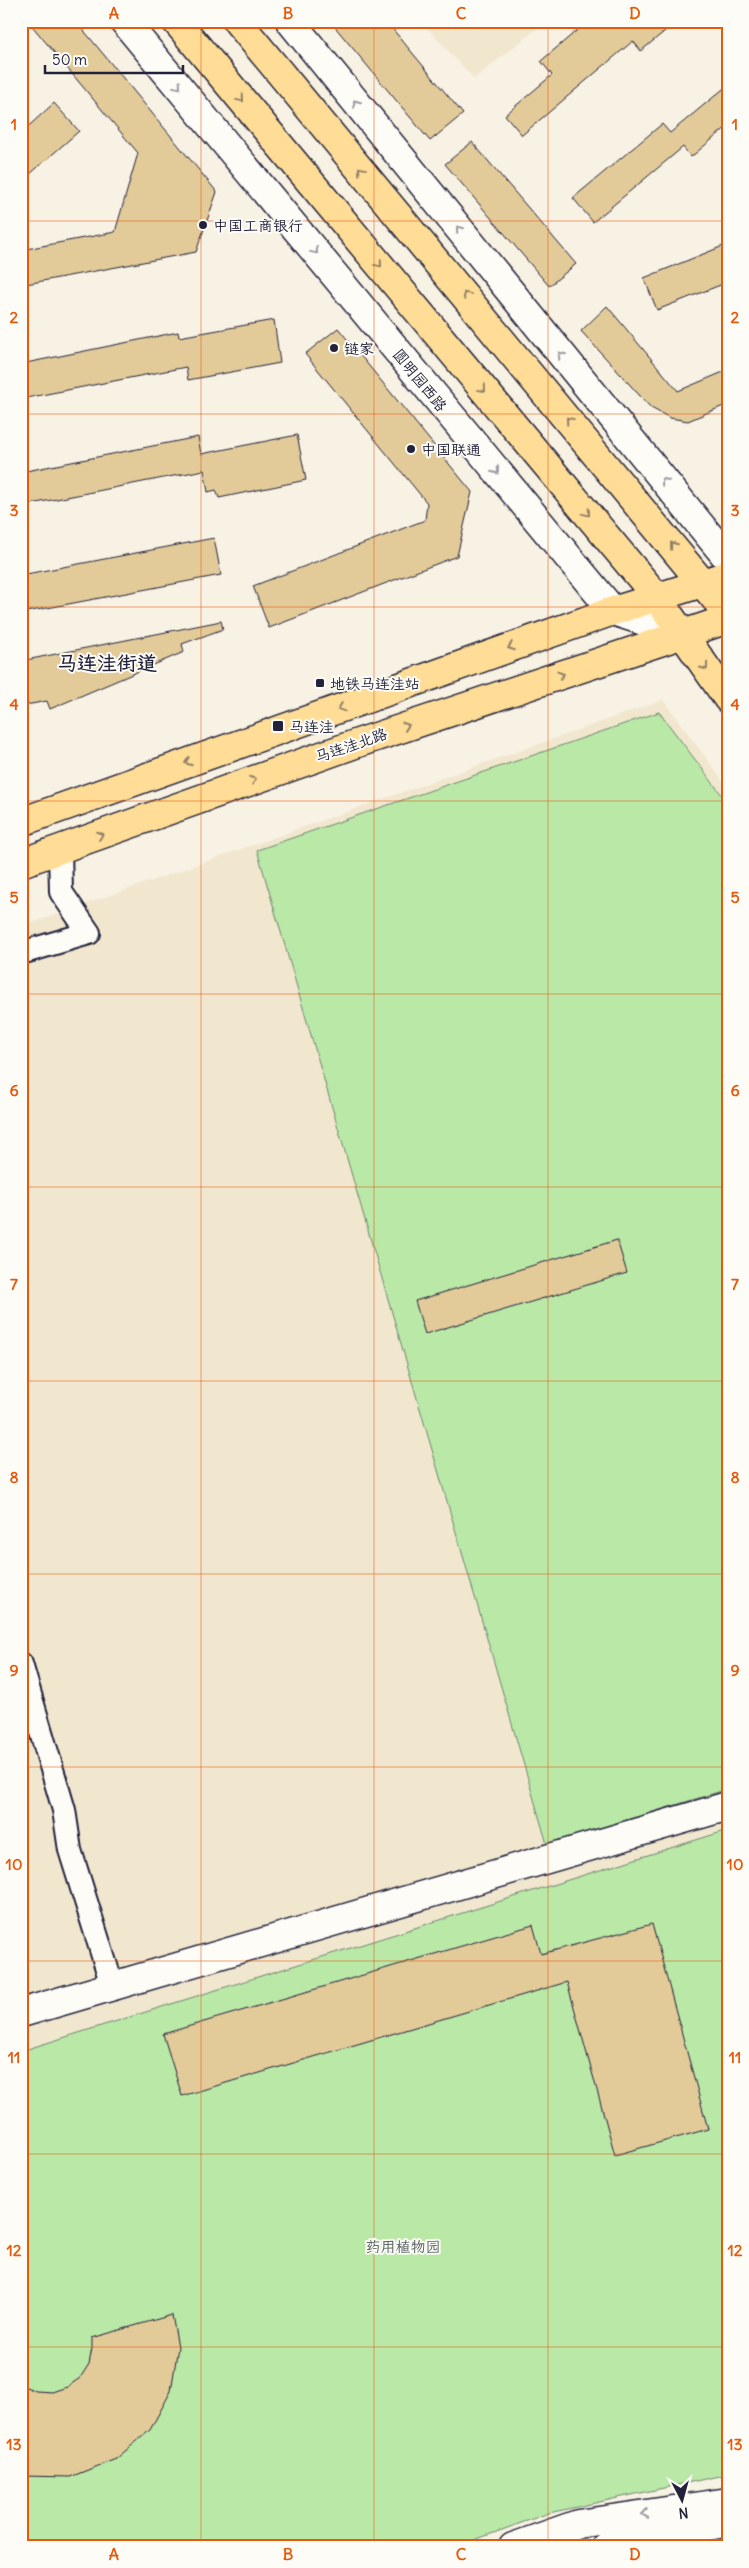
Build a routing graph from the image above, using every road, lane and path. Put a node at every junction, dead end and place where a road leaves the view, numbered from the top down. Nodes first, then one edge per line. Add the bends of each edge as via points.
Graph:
1 (124, 21) edge
2 (176, 21) edge
3 (237, 21) edge
4 (290, 21) edge
5 (728, 559) edge
6 (716, 579) edge
7 (656, 596) junction
8 (613, 610) junction
9 (728, 614) edge
10 (728, 620) edge
11 (683, 634) junction
12 (728, 699) edge
13 (21, 822) edge
14 (60, 849) junction
15 (21, 863) edge
16 (21, 954) edge
17 (21, 1664) edge
18 (728, 1806) edge
19 (112, 1985) junction
20 (21, 2014) edge
21 (728, 2502) edge
22 (728, 2522) edge
23 (513, 2547) edge
24 (606, 2547) edge

1 -> 8 street, 圆明园西路
2 -> 7 main road
6 -> 3 main road
5 -> 4 street
6 - 7 main road
6 - 9 main road
7 - 8 main road
7 - 11 main road
8 - 11 street
8 -> 13 main road
10 - 11 main road, 马连洼北路
11 -> 12 main road
14 -> 11 main road, 马连洼北路 via 364,741
14 - 15 main road, 马连洼北路
14 - 16 street via 60,892 89,933
17 - 19 street via 64,1810 70,1850
18 - 19 street
19 - 20 street
21 -> 23 street via 578,2524
22 - 24 street

